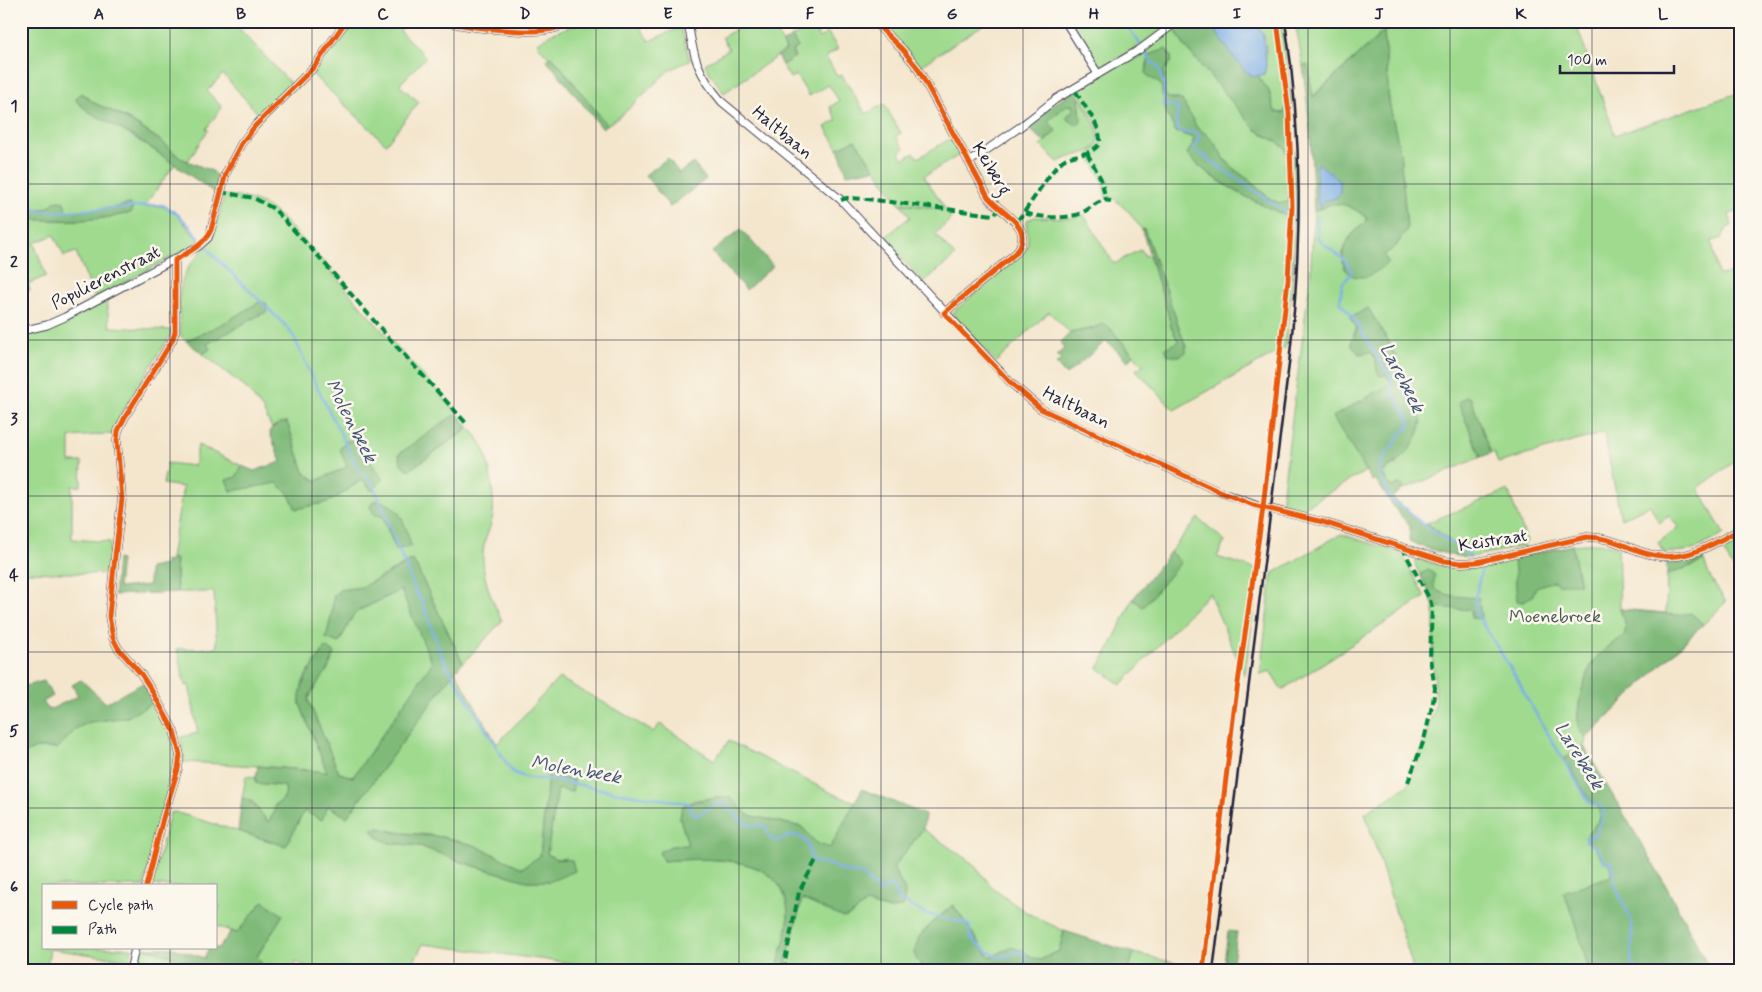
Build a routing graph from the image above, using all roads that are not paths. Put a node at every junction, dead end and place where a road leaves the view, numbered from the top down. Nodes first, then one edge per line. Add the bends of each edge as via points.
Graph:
1 (346, 21) edge
2 (447, 21) edge
3 (576, 21) edge
4 (688, 21) edge
5 (872, 21) edge
6 (1065, 21) edge
7 (1178, 21) edge
8 (1098, 74) junction
9 (969, 162) junction
10 (175, 260) junction
11 (944, 313) junction
12 (21, 330) edge
13 (1220, 492) joint
14 (1741, 529) edge
15 (146, 884) edge
16 (134, 950) edge
17 (130, 971) edge

1 - 10 street, Populierenstraat via 314,67 261,119 241,144 226,173 208,238
2 - 3 street via 466,26 532,31
4 - 11 street, Haltbaan via 698,68 707,85 722,102 840,200
5 - 9 street, Keiberg via 902,48 917,67
6 - 8 street
7 - 8 street via 1140,50
8 - 9 street, Keiberg via 1056,99
9 - 11 street, Keiberg via 994,204 1017,221 1022,245
10 - 12 street, Populierenstraat via 65,317
10 - 15 street via 175,332 125,417 117,441 122,499 110,616 113,638 152,691 174,731 180,755
11 - 13 street, Haltbaan via 1011,384 1041,409
13 - 14 street, Keistraat via 1263,508 1314,519 1445,561 1461,563 1586,537 1600,537 1652,554 1678,556 1702,550
16 - 17 street

